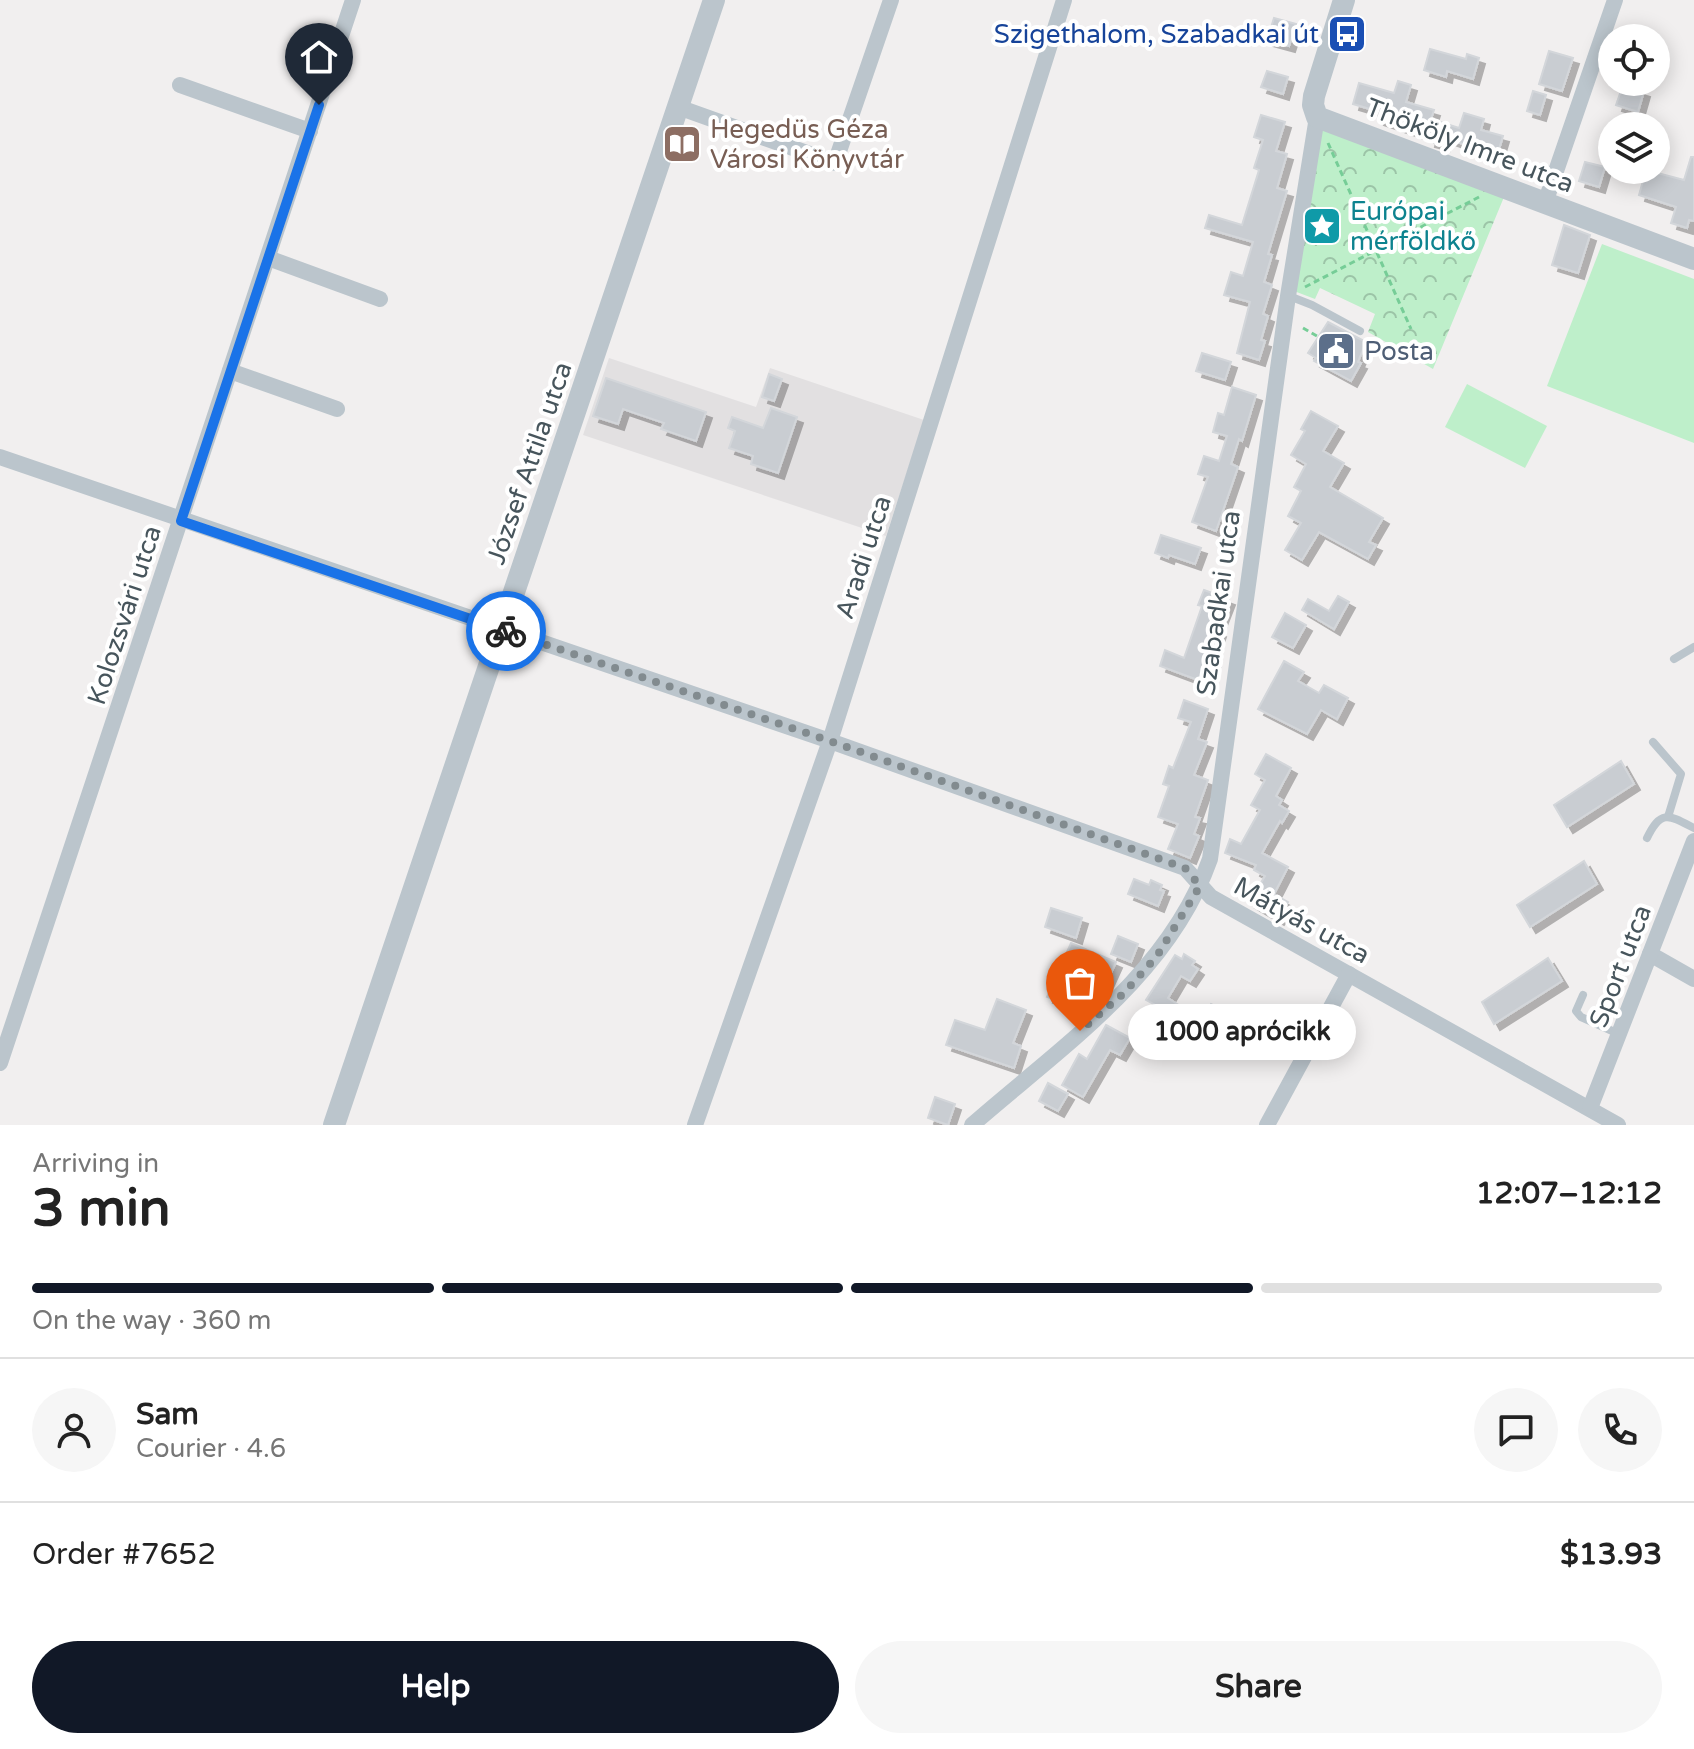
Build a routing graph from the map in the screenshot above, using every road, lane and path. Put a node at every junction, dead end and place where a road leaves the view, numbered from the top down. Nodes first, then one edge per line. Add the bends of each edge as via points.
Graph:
1 (353, 0) edge
2 (714, 0) edge
3 (891, 0) edge
4 (1064, 0) edge
5 (1344, 0) edge
6 (1615, 0) edge
7 (180, 85) dead end
8 (678, 107) junction
9 (1317, 117) junction
10 (310, 131) junction
11 (1500, 186) junction
12 (1545, 203) junction
13 (1377, 252) junction
14 (268, 258) junction
15 (1694, 259) edge
16 (1288, 296) junction
17 (380, 299) dead end
18 (1303, 328) dead end
19 (1411, 329) dead end
20 (1360, 331) dead end
21 (1317, 336) dead end
22 (230, 371) junction
23 (337, 409) dead end
24 (0, 457) edge
25 (181, 521) junction
26 (502, 630) junction
27 (1694, 647) edge
28 (1674, 659) dead end
29 (830, 741) junction
30 (1653, 742) dead end
31 (1668, 817) junction
32 (1694, 828) edge
33 (1647, 838) dead end
34 (1694, 841) edge
35 (1200, 886) junction
36 (1650, 954) junction
37 (1349, 974) junction
38 (1694, 979) edge
39 (1583, 995) dead end
40 (1619, 1034) junction
41 (0, 1063) edge
42 (1590, 1108) junction
43 (334, 1125) edge
44 (695, 1125) edge
45 (972, 1125) edge
46 (1267, 1125) edge
47 (1618, 1125) edge

1 - 10 street, Kolozsvári utca
2 - 8 street, József Attila utca
3 - 8 street via 835,163
4 - 29 street, Aradi utca
5 - 9 street, Szabadkai utca via 1314,96
6 - 12 street
7 - 10 street
8 - 26 street, József Attila utca
9 - 11 street, Thököly Imre utca
9 - 13 path
9 - 16 street, Szabadkai utca
10 - 14 street, Kolozsvári utca
11 - 12 street, Thököly Imre utca
11 - 13 path
12 - 15 street, Thököly Imre utca
13 - 16 path
13 - 19 path
14 - 17 street
14 - 22 street, Kolozsvári utca
16 - 20 lane
16 - 35 street, Szabadkai utca via 1218,810
18 - 21 path
22 - 23 street
22 - 25 street, Kolozsvári utca
24 - 25 street, Mátyás utca
25 - 26 street, Mátyás utca
25 - 41 street, Kolozsvári utca
26 - 29 street, Mátyás utca
26 - 43 street, József Attila utca
27 - 28 lane
29 - 35 street, Mátyás utca via 1185,868
29 - 44 street, Aradi utca
30 - 31 lane via 1681,774
31 - 32 lane
31 - 33 lane via 1653,825
34 - 36 street, Sport utca
35 - 37 street, Mátyás utca
35 - 45 street, Szabadkai utca via 1157,956 1124,993
36 - 38 street
36 - 40 street, Sport utca
37 - 42 street, Mátyás utca
37 - 46 street
39 - 40 lane via 1576,1011 1581,1017
40 - 42 street, Sport utca
42 - 47 street, Mátyás utca

